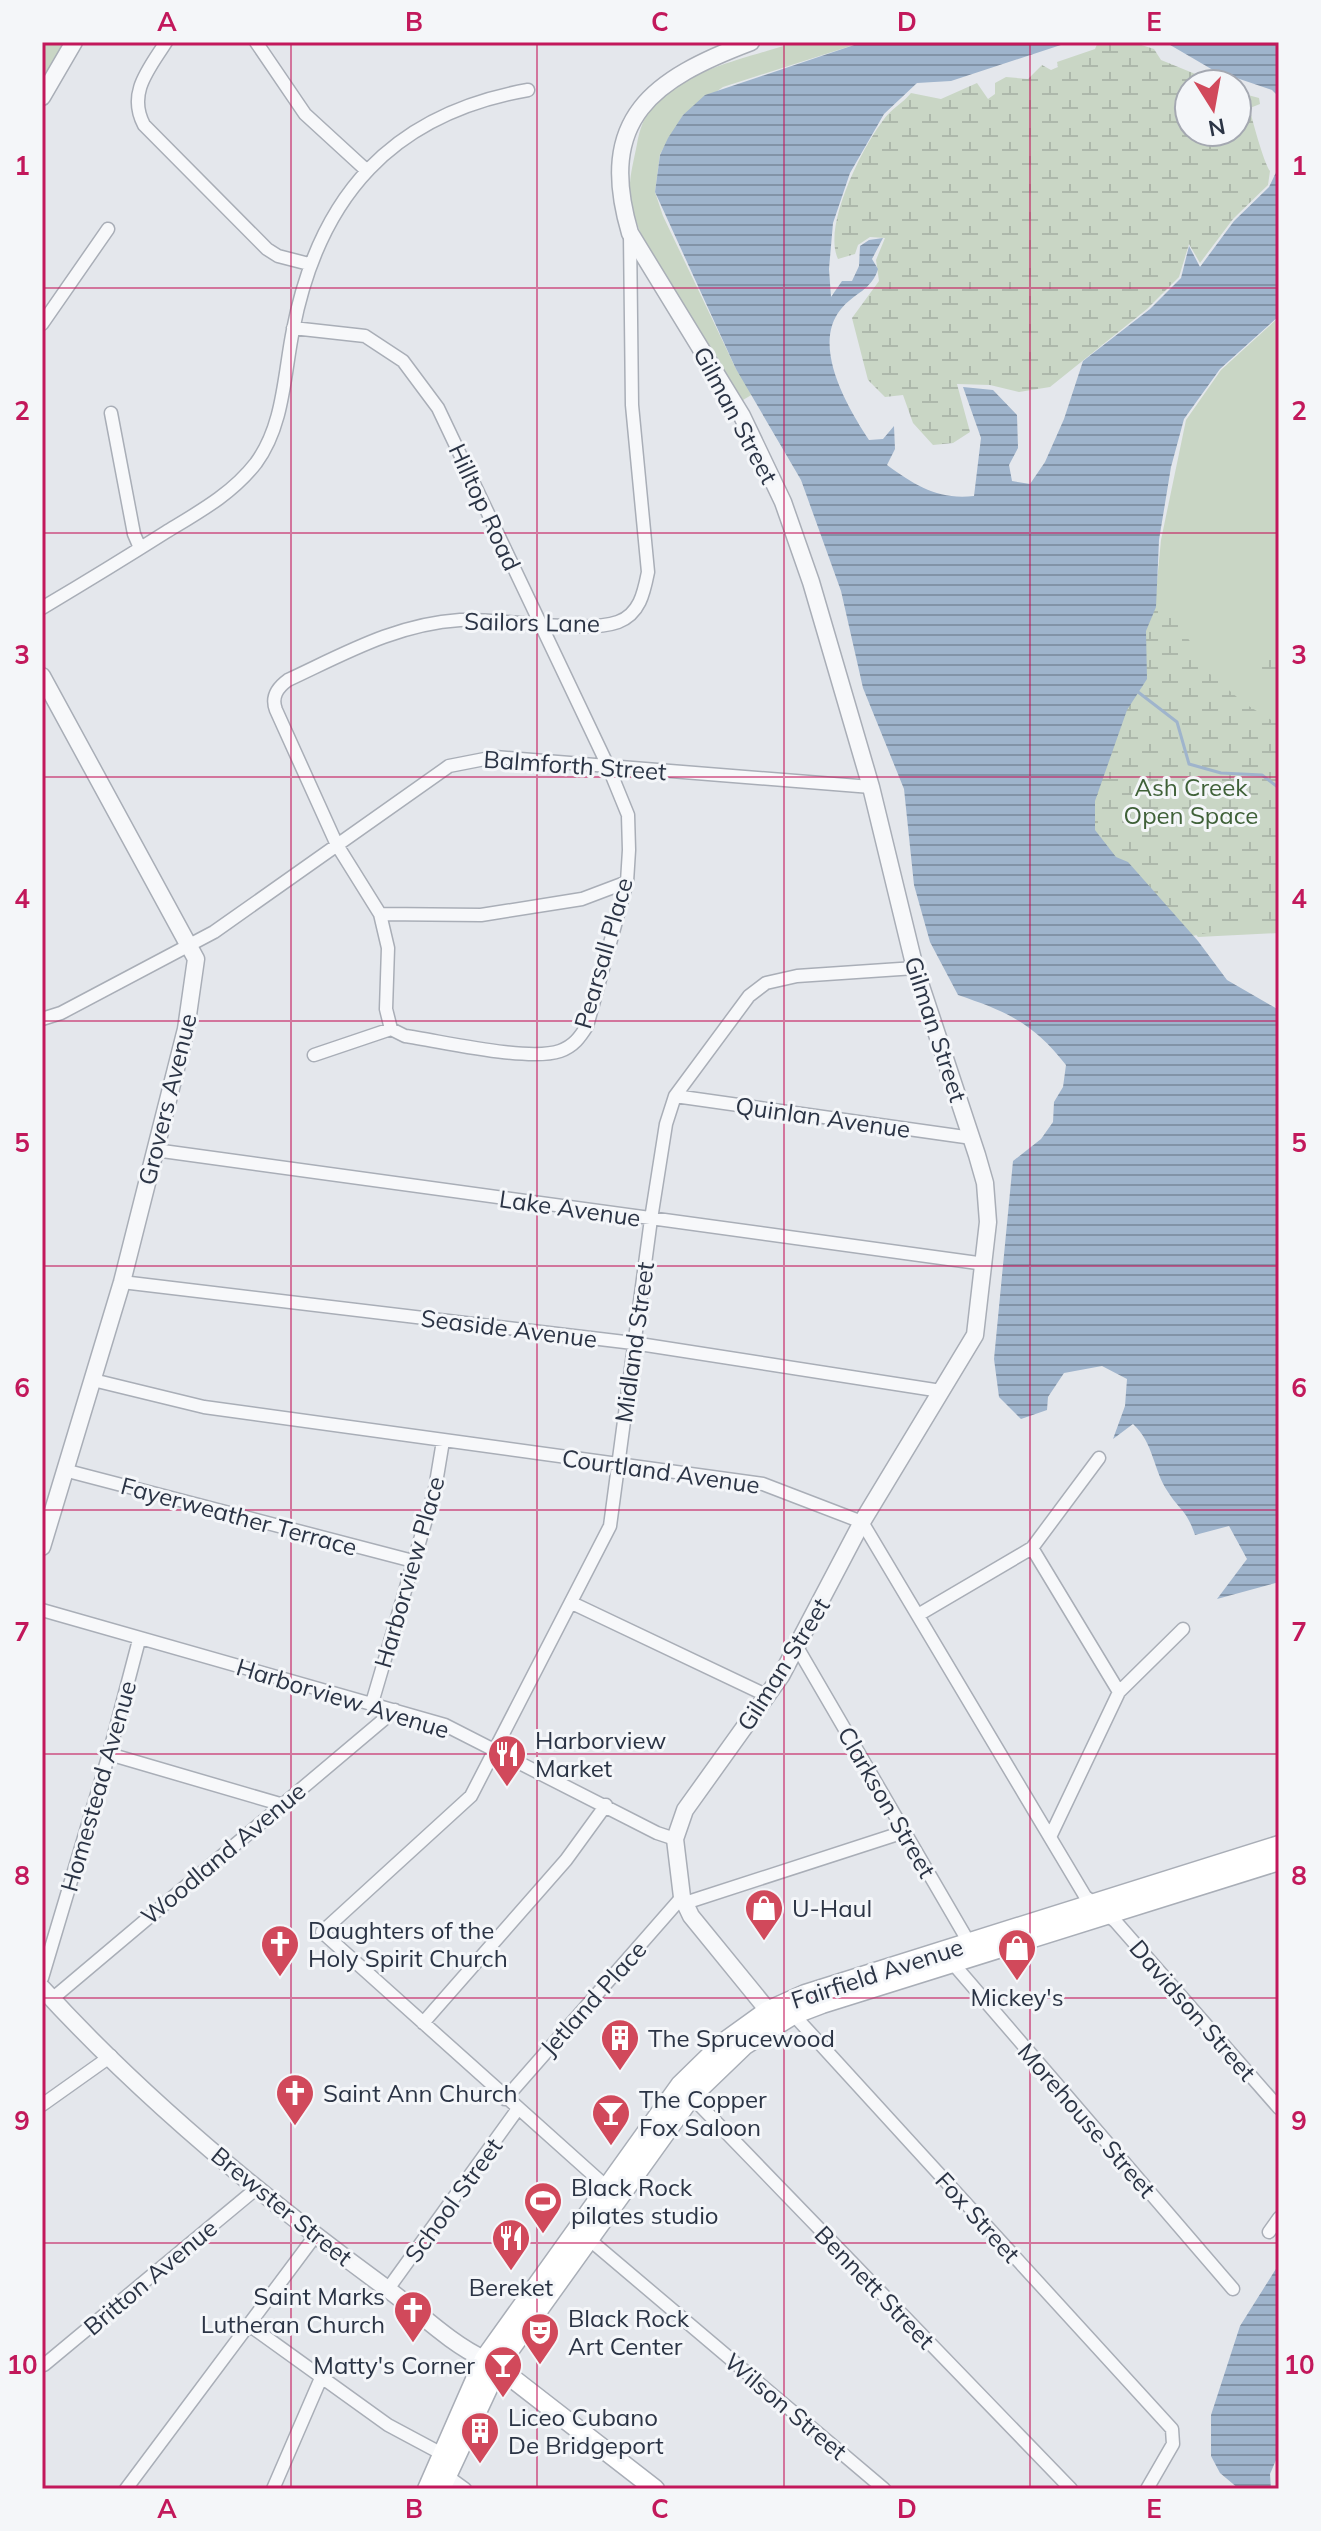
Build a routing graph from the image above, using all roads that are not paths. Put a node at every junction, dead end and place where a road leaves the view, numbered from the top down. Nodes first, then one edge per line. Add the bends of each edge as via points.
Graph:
1 (74, 42) edge
2 (166, 42) edge
3 (256, 42) edge
4 (751, 42) edge
5 (528, 90) dead end
6 (42, 97) edge
7 (365, 169) junction
8 (108, 229) dead end
9 (630, 233) junction
10 (309, 264) junction
11 (42, 324) edge
12 (293, 328) junction
13 (111, 413) dead end
14 (140, 548) junction
15 (42, 608) edge
16 (539, 622) junction
17 (42, 676) edge
18 (608, 766) junction
19 (871, 787) junction
20 (337, 845) junction
21 (627, 882) junction
22 (380, 914) junction
23 (190, 943) junction
24 (915, 968) junction
25 (42, 1019) edge
26 (391, 1029) junction
27 (314, 1055) dead end
28 (675, 1096) junction
29 (972, 1138) junction
30 (155, 1150) junction
31 (651, 1219) junction
32 (985, 1264) junction
33 (122, 1282) junction
34 (633, 1343) junction
35 (93, 1380) junction
36 (941, 1391) junction
37 (443, 1441) junction
38 (1099, 1458) dead end
39 (617, 1464) junction
40 (64, 1470) junction
41 (862, 1522) junction
42 (42, 1547) edge
43 (1032, 1548) junction
44 (413, 1561) junction
45 (572, 1603) junction
46 (42, 1610) edge
47 (918, 1615) junction
48 (1183, 1629) dead end
49 (139, 1640) junction
50 (797, 1647) junction
51 (1119, 1692) junction
52 (768, 1696) junction
53 (372, 1703) junction
54 (395, 1710) junction
55 (495, 1751) junction
56 (109, 1754) junction
57 (280, 1804) junction
58 (606, 1805) junction
59 (904, 1832) junction
60 (1051, 1835) junction
61 (675, 1839) junction
62 (1276, 1854) edge
63 (684, 1900) junction
64 (1099, 1910) junction
65 (973, 1948) junction
66 (948, 1956) junction
67 (42, 1978) edge
68 (47, 1993) edge
69 (781, 2013) junction
70 (423, 2023) junction
71 (111, 2056) junction
72 (686, 2090) junction
73 (505, 2099) junction
74 (42, 2105) edge
75 (1279, 2108) edge
76 (517, 2110) junction
77 (257, 2188) junction
78 (614, 2193) junction
79 (1279, 2218) edge
80 (1269, 2232) dead end
81 (584, 2235) junction
82 (315, 2236) junction
83 (388, 2289) junction
84 (1233, 2289) dead end
85 (249, 2325) junction
86 (492, 2362) junction
87 (44, 2365) edge
88 (321, 2378) junction
89 (445, 2469) edge
90 (126, 2489) edge
91 (273, 2489) edge
92 (427, 2489) edge
93 (465, 2489) edge
94 (655, 2489) edge
95 (884, 2489) edge
96 (1071, 2489) edge
97 (1147, 2489) edge

1 - 6 street
2 - 10 street via 136,98 144,125 267,249
3 - 7 street via 305,114
4 - 9 street, Gilman Street via 697,63 645,100 626,134 620,167
5 - 7 street via 487,97 442,114
7 - 10 street via 328,223
8 - 11 street
9 - 16 street, Sailors Lane via 632,405 648,572 642,598 621,621 600,627
9 - 19 street, Gilman Street via 742,416 783,502
10 - 12 street
12 - 14 street via 276,426 258,461 230,492
12 - 16 street, Hilltop Road via 365,336 403,361 438,408
13 - 14 street
14 - 15 street
16 - 18 street, Hilltop Road
16 - 20 street, Sailors Lane via 463,620 396,630 278,689 274,704
17 - 23 street, Grovers Avenue
18 - 19 street, Balmforth Street
18 - 20 street, Balmforth Street via 472,758 449,766
18 - 21 street, Pearsall Place via 628,815
19 - 24 street, Gilman Street
20 - 22 street
20 - 23 street, Balmforth Street via 214,932
21 - 22 street via 582,899 481,915
21 - 26 street, Pearsall Place via 587,1026 576,1043 558,1052 529,1053 405,1036
22 - 26 street via 388,948 386,1009
23 - 25 street, Balmforth Street
23 - 30 street, Grovers Avenue via 196,959 193,992
24 - 28 street, Midland Street via 766,983 749,996
24 - 29 street, Gilman Street
26 - 27 street
28 - 29 street, Quinlan Avenue
28 - 31 street, Midland Street
29 - 32 street, Gilman Street via 987,1203
30 - 31 street, Lake Avenue
30 - 33 street, Grovers Avenue
31 - 32 street, Lake Avenue
31 - 34 street, Midland Street
32 - 36 street, Gilman Street via 975,1335
33 - 34 street, Seaside Avenue
33 - 35 street, Grovers Avenue
34 - 36 street, Seaside Avenue
34 - 39 street, Midland Street
35 - 37 street, Courtland Avenue via 204,1407
35 - 40 street, Grovers Avenue
36 - 41 street, Gilman Street
37 - 39 street, Courtland Avenue
37 - 44 street, Harborview Place
38 - 43 street
39 - 41 street, Courtland Avenue via 763,1484
39 - 45 street, Midland Street via 610,1526
40 - 42 street, Grovers Avenue
40 - 44 street, Fayerweather Terrace
41 - 47 street
41 - 50 street, Gilman Street
43 - 47 street
43 - 51 street
44 - 53 street, Harborview Place
45 - 52 street
45 - 55 street, Midland Street
46 - 49 street, Harborview Avenue
47 - 60 street
48 - 51 street
49 - 53 street, Harborview Avenue
49 - 56 street, Homestead Avenue
50 - 52 street, Gilman Street
50 - 59 street, Clarkson Street
51 - 60 street
52 - 61 street, Gilman Street via 690,1801
53 - 54 street, Harborview Avenue
54 - 55 street, Harborview Avenue via 445,1725
54 - 57 street, Woodland Avenue
55 - 58 street, Harborview Avenue
55 - 70 street, Midland Street via 471,1796 322,1932
56 - 57 street
56 - 67 street, Homestead Avenue
57 - 68 street, Woodland Avenue
58 - 61 street, Harborview Avenue
58 - 70 street via 566,1860
59 - 63 street
59 - 65 street, Clarkson Street
60 - 64 street
61 - 63 street, Gilman Street
62 - 64 main road, Fairfield Avenue
63 - 69 street, Gilman Street via 698,1926
63 - 73 street, Jetland Place
64 - 65 main road, Fairfield Avenue
64 - 75 street, Davidson Street via 1116,1922
65 - 66 main road, Fairfield Avenue
66 - 69 main road, Fairfield Avenue
66 - 84 street, Morehouse Street
68 - 71 street, Brewster Street
69 - 72 main road, Fairfield Avenue via 724,2042
69 - 97 street, Fox Street via 1172,2429 1175,2441
70 - 73 street
71 - 74 street
71 - 77 street, Brewster Street via 181,2125
72 - 78 main road, Fairfield Avenue
72 - 96 street, Bennett Street
73 - 76 street
76 - 78 street
76 - 83 street, School Street
77 - 82 street, Brewster Street
77 - 87 street, Britton Avenue
78 - 81 main road, Fairfield Avenue
79 - 80 street
81 - 86 main road, Fairfield Avenue
81 - 95 street, Wilson Street
82 - 83 street, Brewster Street
82 - 85 street
83 - 86 street, Brewster Street
85 - 88 street
85 - 90 street
86 - 89 main road, Fairfield Avenue
86 - 94 main road, Brewster Street
88 - 89 street
88 - 91 street
89 - 92 main road, Fairfield Avenue
89 - 93 street

